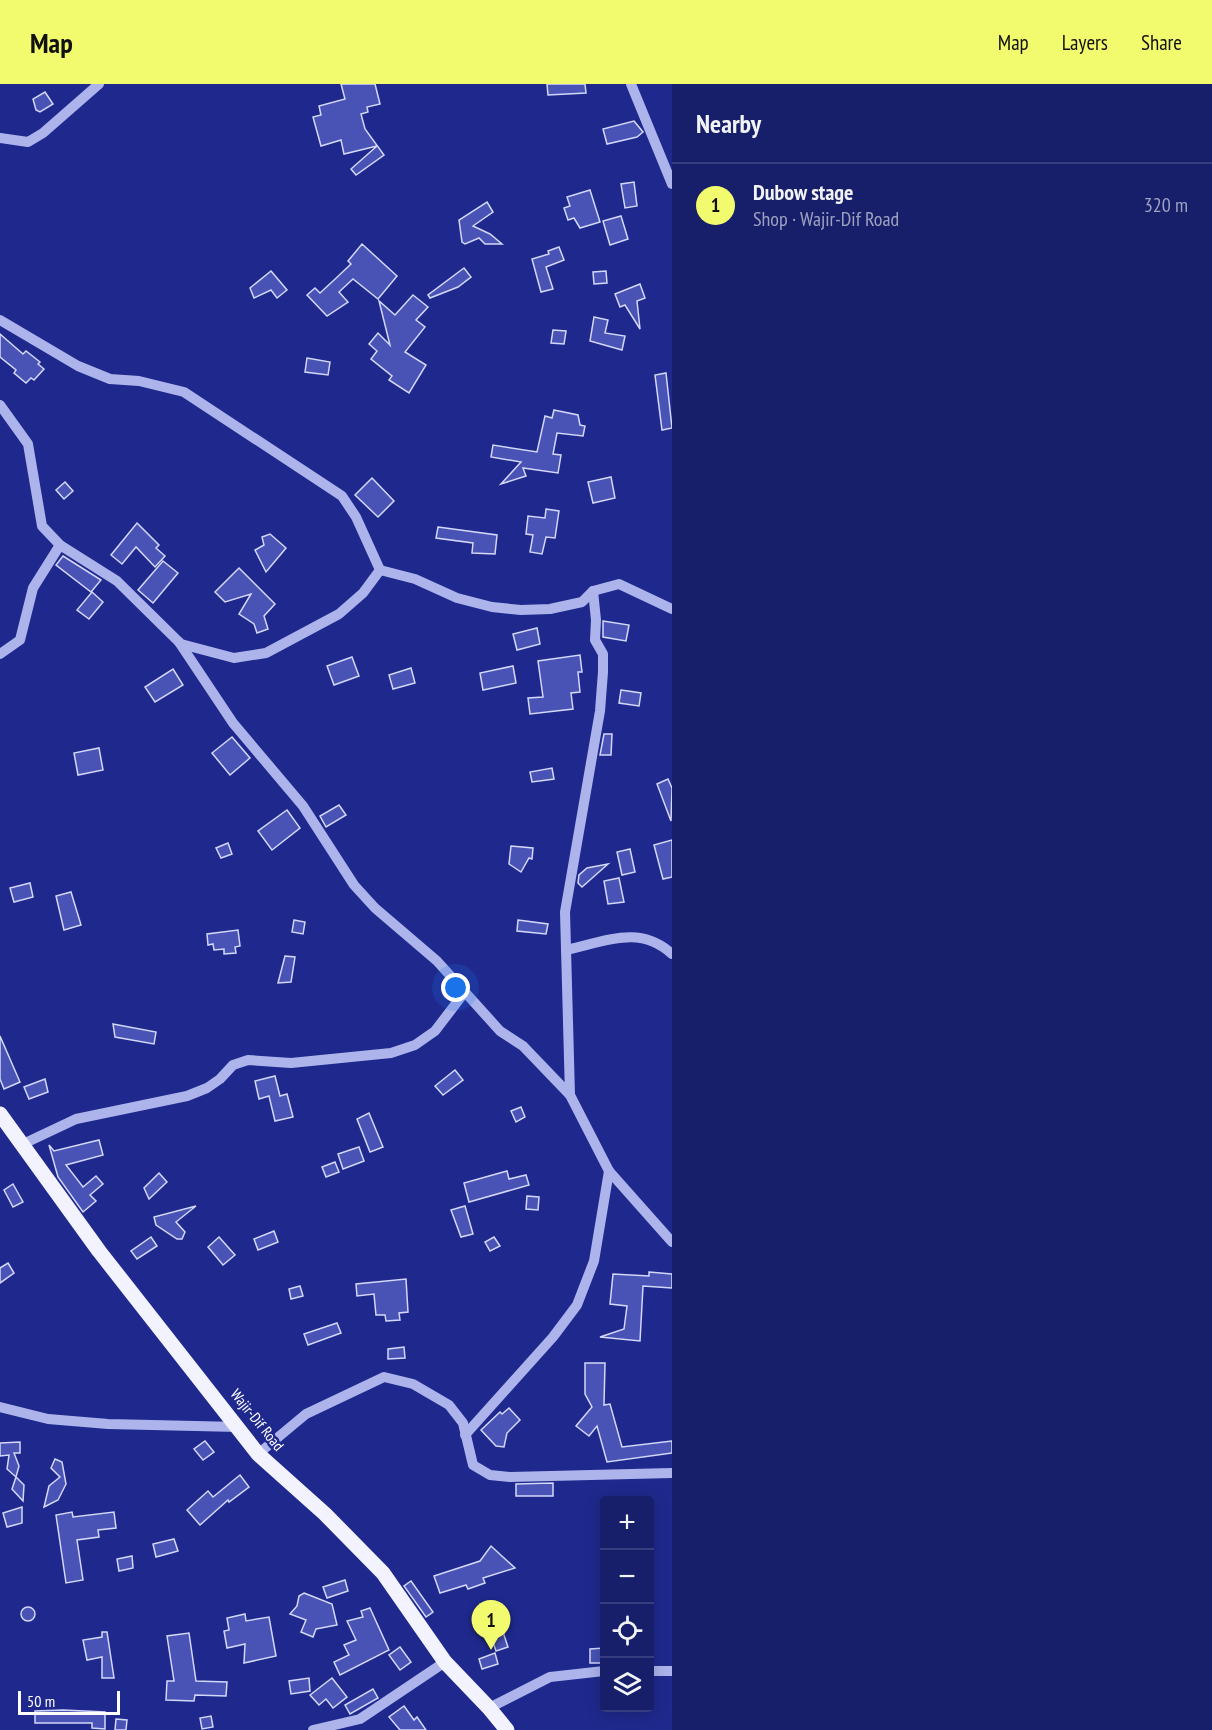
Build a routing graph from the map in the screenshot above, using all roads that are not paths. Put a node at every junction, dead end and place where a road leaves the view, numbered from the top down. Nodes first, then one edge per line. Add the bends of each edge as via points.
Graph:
1 (99, 84) edge
2 (631, 84) edge
3 (0, 138) edge
4 (672, 184) edge
5 (0, 320) edge
6 (0, 405) edge
7 (60, 545) junction
8 (380, 570) junction
9 (593, 591) junction
10 (672, 609) edge
11 (179, 642) junction
12 (0, 654) edge
13 (566, 950) junction
14 (672, 954) edge
15 (464, 993) junction
16 (570, 1095) junction
17 (0, 1114) edge
18 (21, 1145) junction
19 (609, 1171) junction
20 (672, 1242) edge
21 (0, 1407) edge
22 (239, 1427) junction
23 (465, 1435) junction
24 (258, 1454) junction
25 (672, 1473) edge
26 (445, 1662) junction
27 (600, 1671) edge
28 (654, 1671) edge
29 (672, 1671) edge
30 (489, 1708) junction
31 (313, 1730) edge
32 (507, 1730) edge

1 - 3 street via 28,142
2 - 4 street
5 - 8 street via 78,366 110,379 151,384 194,398 342,496
6 - 7 street via 28,444 38,517
7 - 11 street via 117,581
7 - 12 street via 33,588 20,640
8 - 9 street via 415,579 457,598 502,608 550,609 582,602
8 - 11 street via 363,593 339,614 266,653 234,658
9 - 10 street via 619,584
9 - 13 street via 595,640 603,654 600,711 565,912
11 - 15 street via 233,723 303,806 354,885 437,961
13 - 14 street via 626,936 648,938
13 - 16 street
15 - 16 street
15 - 18 street via 435,1031 415,1045 391,1053 291,1064 248,1060 233,1065 207,1088 187,1096 76,1119
16 - 19 street
17 - 18 main road, Wajir-Dif Road
18 - 22 main road, Wajir-Dif Road via 99,1251
19 - 20 street
19 - 23 street via 594,1261 577,1305
21 - 22 street via 48,1419
22 - 24 main road, Wajir-Dif Road
23 - 24 street via 463,1423 449,1405 413,1384 384,1377 306,1414
23 - 25 street via 473,1465 490,1475
24 - 26 main road, Wajir-Dif Road via 383,1573
26 - 30 main road, Wajir-Dif Road
26 - 31 street via 360,1719
27 - 30 street via 550,1677
28 - 29 street
30 - 32 main road, Wajir-Dif Road

